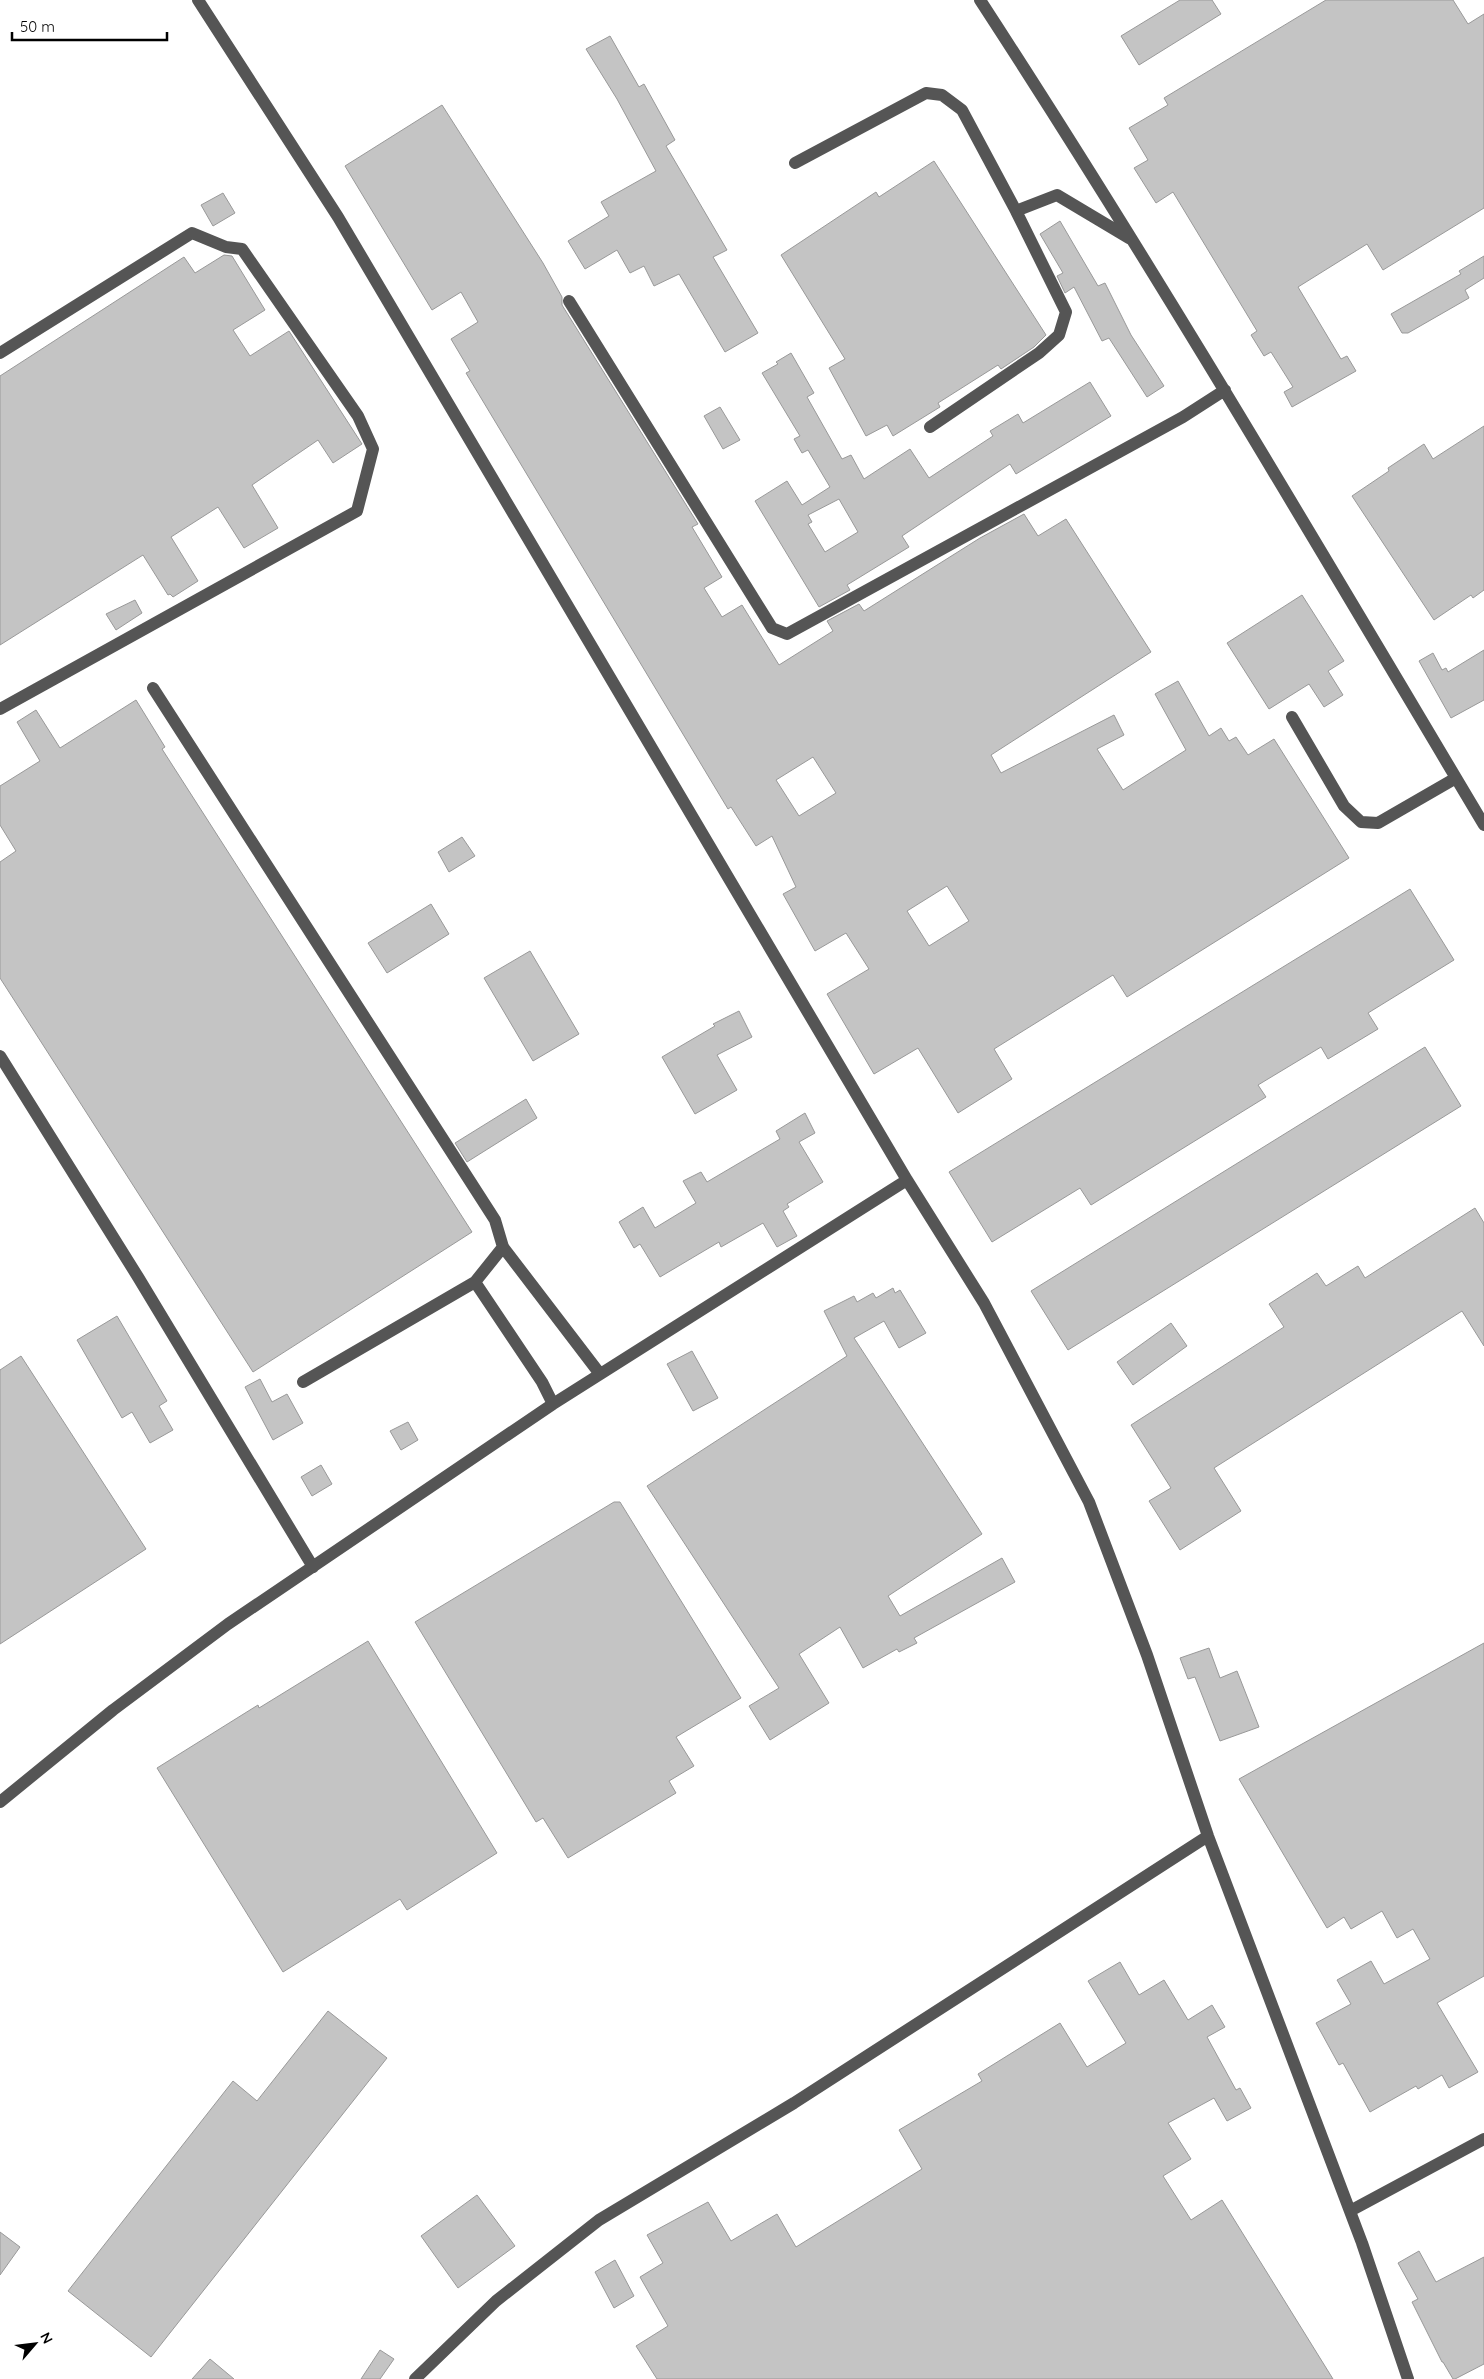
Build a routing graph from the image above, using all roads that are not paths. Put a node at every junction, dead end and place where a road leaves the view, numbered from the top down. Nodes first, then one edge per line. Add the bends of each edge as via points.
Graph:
1 (198, 0) edge
2 (980, 0) edge
3 (795, 163) dead end
4 (1016, 211) junction
5 (1131, 239) junction
6 (569, 301) dead end
7 (0, 352) edge
8 (1225, 390) junction
9 (930, 427) dead end
10 (153, 688) dead end
11 (0, 709) edge
12 (1292, 717) dead end
13 (1456, 778) junction
14 (1484, 825) edge
15 (0, 1056) edge
16 (908, 1180) junction
17 (503, 1247) junction
18 (474, 1282) junction
19 (600, 1374) junction
20 (303, 1382) dead end
21 (553, 1404) junction
22 (313, 1567) junction
23 (0, 1802) edge
24 (1208, 1836) junction
25 (1484, 2140) edge
26 (1350, 2212) junction
27 (416, 2379) edge
28 (1408, 2379) edge

1 - 16 street via 344,226
2 - 5 street
3 - 4 street via 926,93 942,95 962,110
4 - 5 street via 1057,195
4 - 9 street via 1066,312 1059,335
5 - 8 street
6 - 8 street via 772,628 788,634 1183,417
7 - 11 street via 192,233 226,247 242,249 358,416 373,449 357,511
8 - 13 street
10 - 17 street via 495,1220
12 - 13 street via 1344,806 1361,822 1378,823
13 - 14 street
15 - 22 street
16 - 19 street
16 - 24 street via 984,1303 1089,1502 1147,1656
17 - 18 street
17 - 19 street
18 - 20 street
18 - 21 street via 542,1382
19 - 21 street
21 - 22 street
22 - 23 street via 228,1624 113,1710
24 - 26 street
24 - 27 street via 794,2104 599,2220 496,2301
25 - 26 street
26 - 28 street

